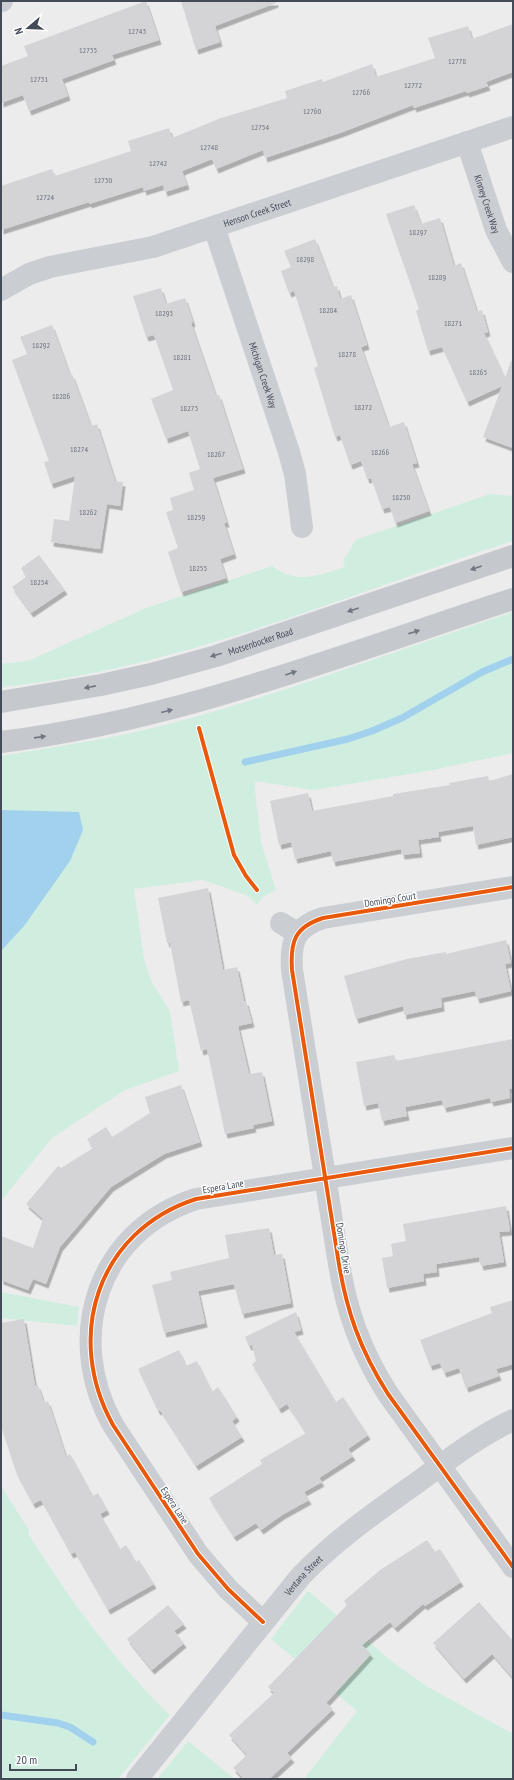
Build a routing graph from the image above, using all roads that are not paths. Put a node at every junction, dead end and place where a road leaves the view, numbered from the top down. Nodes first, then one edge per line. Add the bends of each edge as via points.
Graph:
1 (513, 127) edge
2 (467, 142) junction
3 (214, 227) junction
4 (513, 262) edge
5 (1, 290) edge
6 (302, 526) dead end
7 (513, 556) edge
8 (513, 599) edge
9 (1, 702) edge
10 (1, 742) edge
11 (513, 887) edge
12 (289, 928) joint
13 (513, 1148) edge
14 (325, 1177) junction
15 (513, 1420) edge
16 (440, 1466) junction
17 (513, 1567) edge
18 (263, 1622) junction
19 (137, 1779) edge

1 - 2 street, Henson Creek Street
2 - 3 street, Henson Creek Street
2 - 4 street, Kinney Creek Way via 496,230
3 - 5 street, Henson Creek Street via 146,249 45,269 23,277
3 - 6 street, Michigan Creek Way via 289,452
7 -> 9 main road, Motsenbocker Road via 191,663 101,685
10 -> 8 main road via 112,724 194,704
11 - 12 street, Domingo Court via 323,918
12 - 14 street, Domingo Drive via 292,970
13 - 14 street, Espera Lane
14 - 16 street, Domingo Drive via 344,1296 358,1338 388,1394
14 - 18 street, Espera Lane via 196,1199 156,1217 129,1241 110,1268 98,1293 90,1327 94,1380 113,1425 198,1554 228,1589
15 - 16 street, Ventana Street via 483,1436
16 - 17 street, Domingo Drive
16 - 18 street, Ventana Street via 330,1546 300,1577
18 - 19 street, Ventana Street

